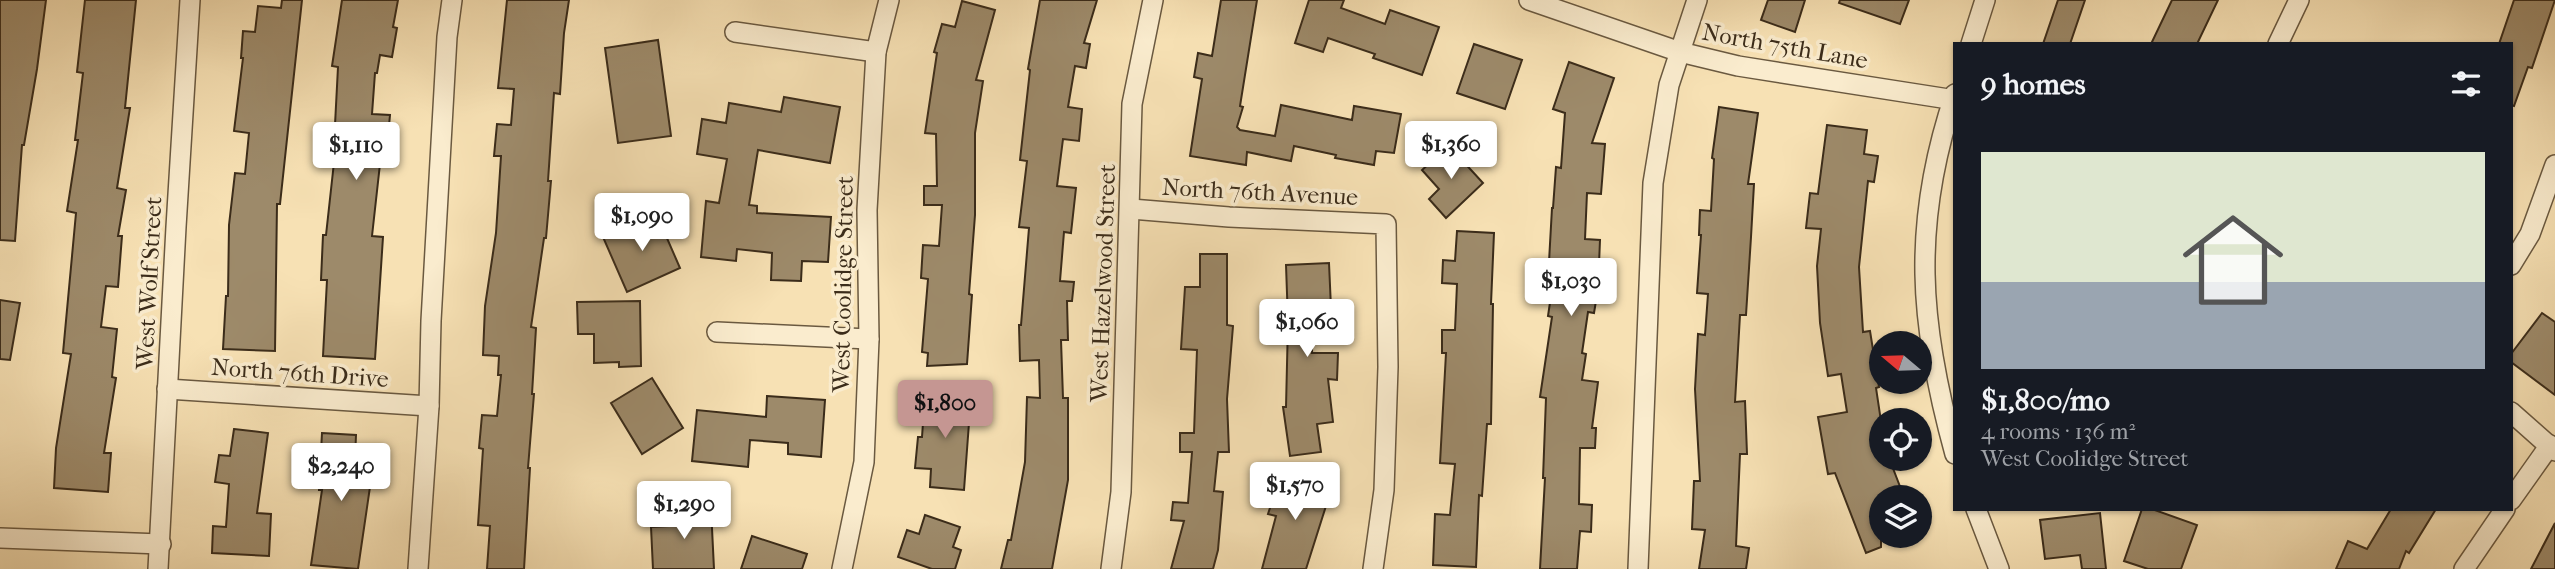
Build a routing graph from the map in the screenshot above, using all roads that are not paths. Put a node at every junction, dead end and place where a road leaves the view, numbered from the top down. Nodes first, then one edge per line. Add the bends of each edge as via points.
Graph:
1 (190, 0) edge
2 (452, 0) edge
3 (889, 0) edge
4 (1153, 0) edge
5 (1529, 0) edge
6 (1697, 0) edge
7 (1985, 0) edge
8 (2299, 0) edge
9 (735, 32) dead end
10 (1972, 42) edge
11 (2279, 42) edge
12 (876, 52) junction
13 (1680, 52) junction
14 (1953, 98) edge
15 (1953, 102) edge
16 (2555, 165) edge
17 (1131, 209) junction
18 (2513, 262) edge
19 (717, 332) dead end
20 (869, 339) junction
21 (167, 389) junction
22 (429, 406) junction
23 (2513, 414) edge
24 (1953, 445) edge
25 (2552, 448) edge
26 (2513, 497) edge
27 (1977, 511) edge
28 (2504, 511) edge
29 (0, 538) edge
30 (161, 544) junction
31 (159, 569) edge
32 (418, 569) edge
33 (842, 569) edge
34 (1111, 569) edge
35 (1373, 569) edge
36 (1638, 569) edge
37 (1999, 569) edge
38 (2464, 569) edge

1 - 21 street, West Wolf Street
2 - 22 street
3 - 12 street, West Coolidge Street
4 - 17 street, West Hazelwood Street via 1132,104
5 - 13 street, North 75th Lane
6 - 13 street
7 - 10 street
8 - 11 street
9 - 12 street
12 - 20 street, West Coolidge Street via 867,210
13 - 14 street, North 75th Lane via 1738,66
13 - 36 street via 1669,85 1653,183
15 - 24 street via 1931,197 1925,273 1932,352
16 - 18 street via 2530,233
17 - 34 street, West Hazelwood Street via 1121,492
17 - 35 street, North 76th Avenue via 1386,224 1384,490
19 - 20 street
20 - 33 street, West Coolidge Street via 864,462
21 - 22 street, North 76th Drive
21 - 30 street, West Wolf Street
22 - 32 street
23 - 25 street
25 - 26 street
27 - 37 street
28 - 38 street
29 - 30 street
30 - 31 street, West Wolf Street

